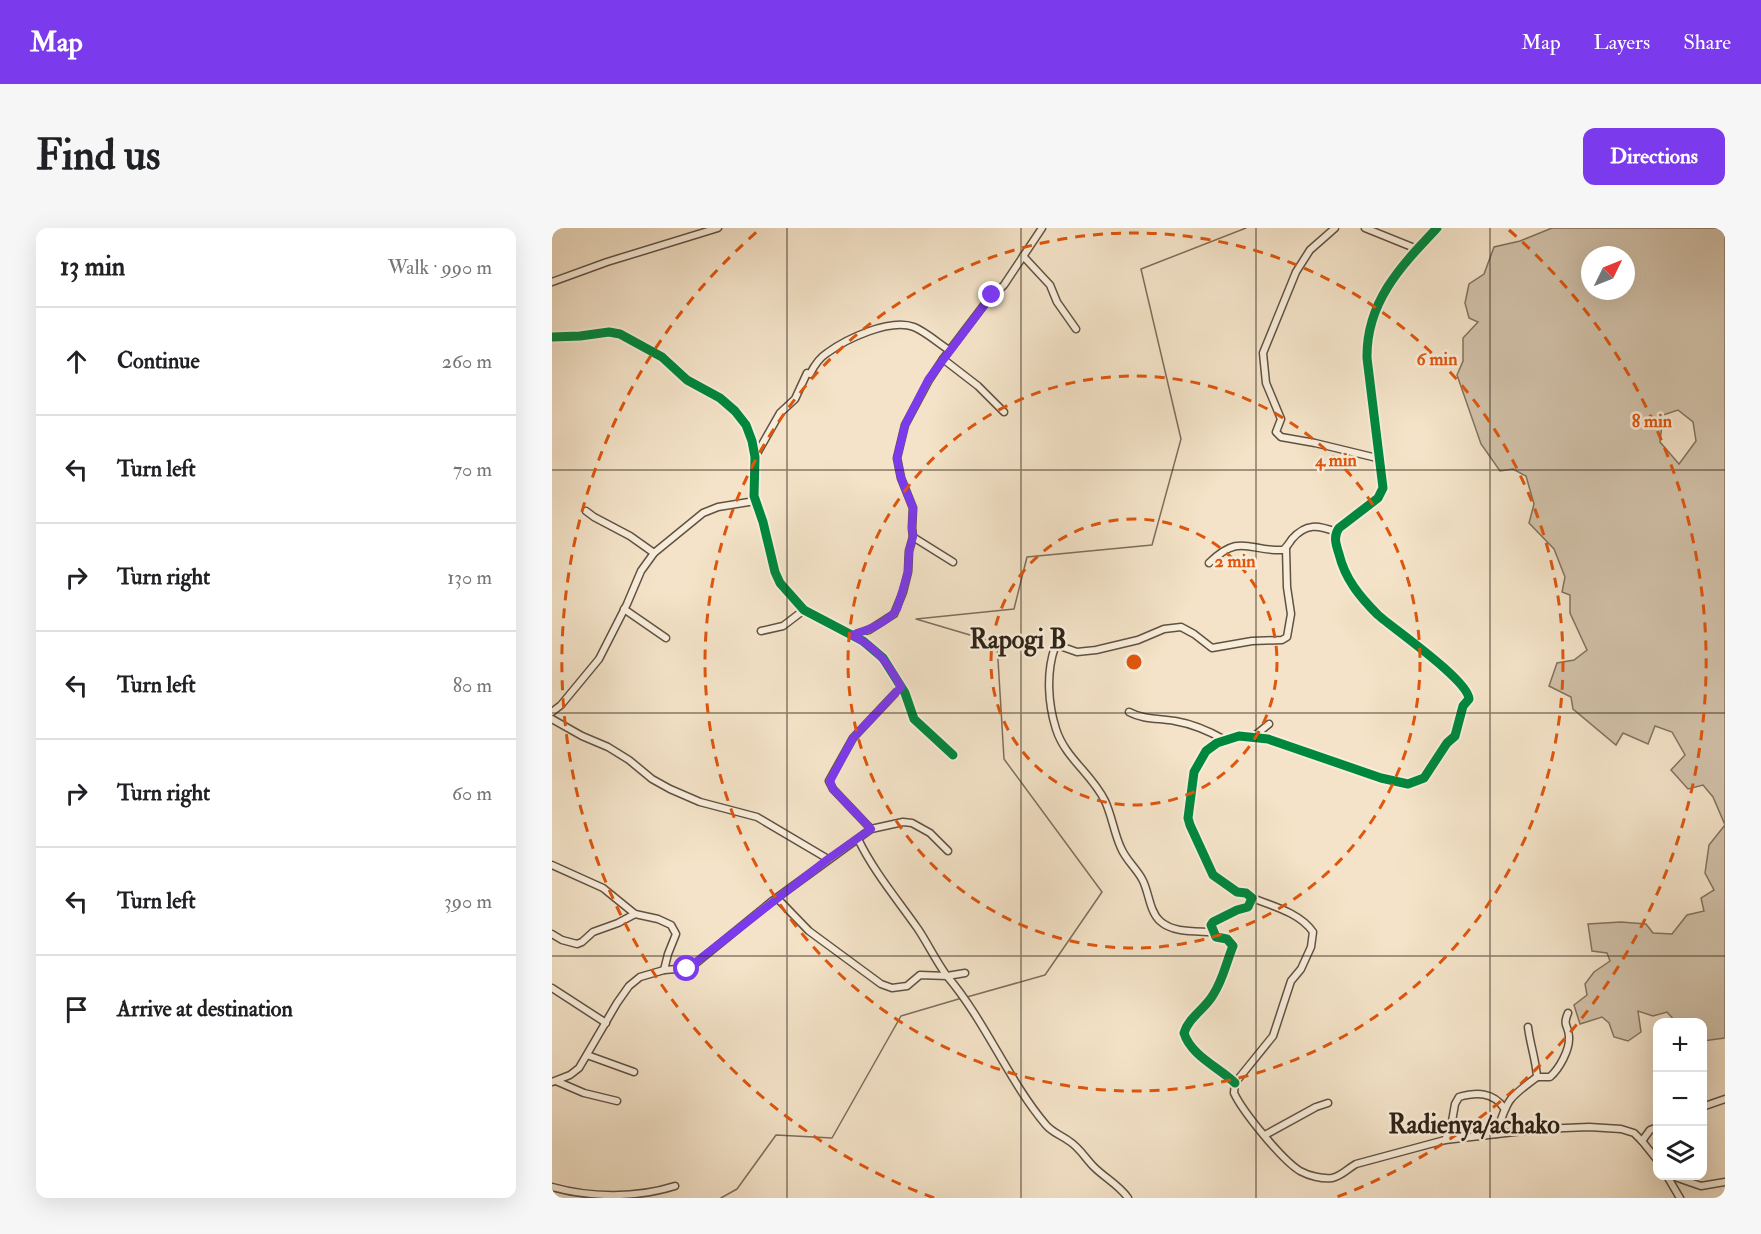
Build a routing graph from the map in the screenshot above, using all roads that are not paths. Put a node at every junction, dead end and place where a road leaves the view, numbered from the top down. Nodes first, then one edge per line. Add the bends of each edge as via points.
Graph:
1 (718, 228) edge
2 (1042, 228) edge
3 (1335, 228) edge
4 (1365, 228) edge
5 (1437, 228) edge
6 (1417, 249) junction
7 (1023, 256) junction
8 (552, 282) edge
9 (1076, 329) dead end
10 (552, 337) edge
11 (949, 350) junction
12 (943, 359) junction
13 (1004, 412) dead end
14 (754, 457) junction
15 (1381, 459) junction
16 (756, 501) junction
17 (586, 511) dead end
18 (1336, 532) junction
19 (913, 537) junction
20 (1286, 548) junction
21 (654, 552) junction
22 (953, 562) dead end
23 (1209, 563) dead end
24 (624, 609) junction
25 (804, 610) junction
26 (760, 631) dead end
27 (852, 635) junction
28 (666, 638) dead end
29 (901, 687) junction
30 (552, 712) edge
31 (1129, 712) dead end
32 (552, 719) edge
33 (1269, 724) dead end
34 (1253, 737) junction
35 (1225, 740) junction
36 (953, 754) dead end
37 (871, 829) junction
38 (858, 839) junction
39 (948, 851) dead end
40 (828, 859) junction
41 (552, 865) edge
42 (777, 898) junction
43 (1252, 898) junction
44 (635, 914) junction
45 (1212, 932) junction
46 (552, 934) edge
47 (664, 970) junction
48 (965, 973) dead end
49 (947, 976) junction
50 (552, 988) edge
51 (1568, 1013) dead end
52 (606, 1023) junction
53 (1528, 1028) dead end
54 (587, 1055) junction
55 (634, 1072) dead end
56 (1537, 1077) junction
57 (554, 1082) edge
58 (1236, 1083) junction
59 (1725, 1099) edge
60 (617, 1101) dead end
61 (1328, 1103) dead end
62 (1707, 1105) edge
63 (1504, 1108) junction
64 (1653, 1130) edge
65 (1496, 1134) junction
66 (1265, 1135) junction
67 (1445, 1140) junction
68 (1642, 1141) junction
69 (1653, 1155) edge
70 (1669, 1180) edge
71 (1684, 1180) edge
72 (1725, 1182) edge
73 (675, 1186) dead end
74 (552, 1187) edge
75 (1128, 1198) edge
76 (1680, 1198) edge

1 - 8 street
2 - 7 street
3 - 15 street via 1310,250 1296,272 1263,353 1266,383 1281,419 1276,432 1281,437
4 - 6 street
5 - 6 street
6 - 15 street via 1383,294 1367,338
7 - 9 street via 1050,285
7 - 11 street via 1004,285
10 - 14 street via 620,334 662,357 687,380 735,411 746,425
11 - 12 street
11 - 14 street via 914,327 896,324 875,328 826,353 808,374 795,399 780,413
12 - 13 street
12 - 19 street via 905,425 898,448 901,478 913,508
14 - 16 street
15 - 18 street via 1381,493
16 - 21 street via 704,513
16 - 25 street via 774,572
17 - 21 street
18 - 20 street via 1309,526 1299,531
18 - 34 street via 1340,561 1351,585 1380,617 1434,659 1468,693 1455,736 1424,778 1408,784
19 - 22 street
19 - 27 street via 906,582 894,614 869,630
20 - 23 street via 1268,550 1246,544 1226,550
20 - 45 street via 1291,614 1287,637 1282,640 1212,648 1181,627 1096,650 1077,652 1055,647 1050,660 1050,702 1056,729 1065,750 1104,800 1119,845 1142,879 1155,916 1173,929
21 - 24 street
24 - 28 street
24 - 30 street via 599,659
25 - 26 street via 783,626
25 - 27 street
27 - 29 street via 883,657
29 - 36 street via 914,719
29 - 37 street via 853,738 830,781
31 - 35 street via 1139,718 1176,721 1205,729
32 - 40 street via 608,747 652,779 684,796 757,818
33 - 34 street
34 - 35 street
35 - 43 street via 1198,760 1188,818 1214,875
37 - 38 street
37 - 39 street via 912,823 930,833
38 - 40 street
38 - 49 street via 867,859
40 - 42 street
41 - 44 street via 603,888
42 - 47 street via 690,968
42 - 49 street via 809,931 881,984 892,988 907,986 920,975
43 - 45 street via 1248,907 1213,922
43 - 58 street via 1288,912 1313,932 1311,947 1291,981 1273,1036
44 - 46 street via 593,932 577,944
44 - 47 street via 658,919 675,929
45 - 58 street via 1233,946 1221,982 1184,1033 1199,1054
47 - 52 street via 640,977 629,986
48 - 49 street
49 - 75 street via 1054,1134 1070,1141
50 - 52 street
51 - 56 street via 1564,1022 1569,1039 1560,1066 1550,1077
52 - 54 street
53 - 56 street
54 - 55 street
54 - 57 street via 570,1076
56 - 63 street via 1517,1090
57 - 60 street
58 - 66 street via 1236,1098
59 - 62 street
61 - 66 street
63 - 65 street
63 - 67 street via 1498,1100 1484,1094 1460,1097
64 - 68 street
65 - 67 street
65 - 68 street via 1589,1127 1621,1129
66 - 67 street via 1299,1170 1328,1178 1342,1175 1356,1164
68 - 69 street
70 - 76 street
71 - 72 street via 1701,1186
73 - 74 street via 626,1197

